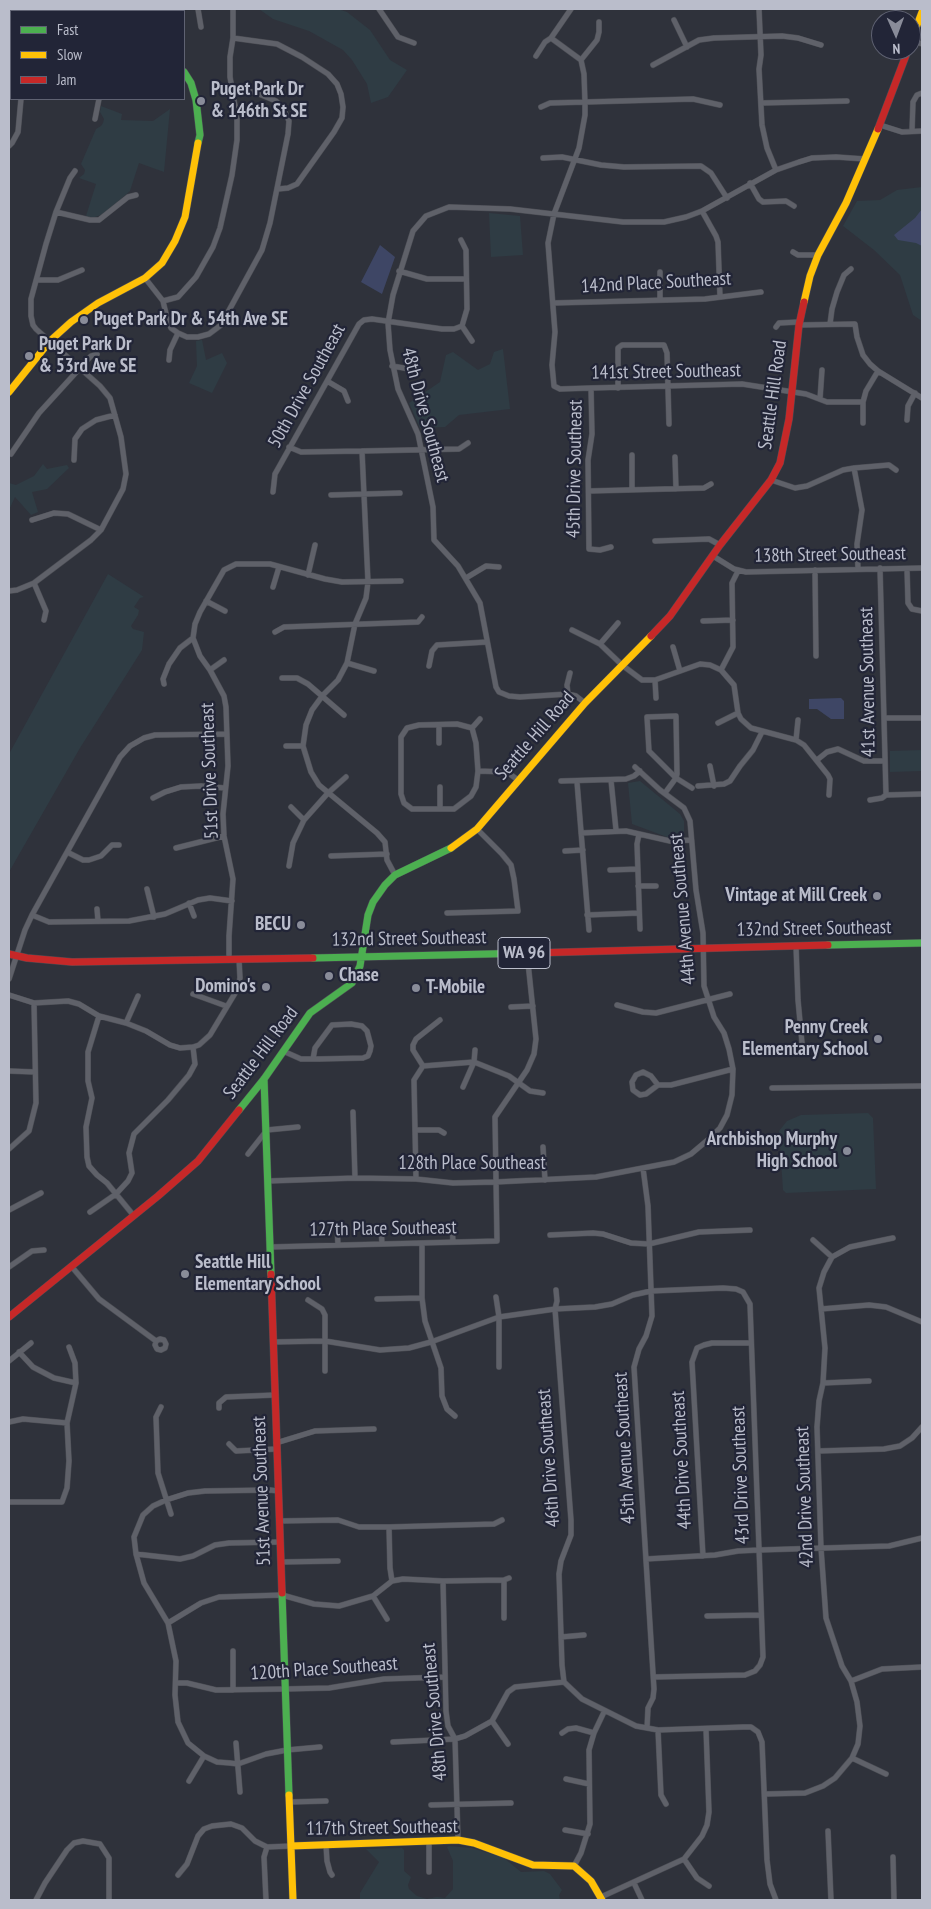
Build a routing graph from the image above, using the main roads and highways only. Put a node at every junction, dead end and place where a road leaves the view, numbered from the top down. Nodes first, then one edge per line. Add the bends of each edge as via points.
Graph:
1 (904, 60) edge
2 (185, 74) edge
3 (9, 392) edge
4 (922, 943) edge
5 (9, 954) edge
6 (362, 956) junction
7 (264, 1080) junction
8 (9, 1318) edge
9 (291, 1846) junction
10 (601, 1899) edge
11 (293, 1900) edge

1 - 6 main road, Seattle Hill Road via 846,203 810,276 799,324 785,441 780,463 771,480 670,616 585,703 477,829 457,844 395,875 385,885 371,906
2 - 3 main road via 191,83 200,135 185,217 176,241 162,263 145,278 71,322 50,341
4 - 6 main road, 132nd Street Southeast / WA 96
5 - 6 main road, 132nd Street Southeast via 72,962
6 - 7 main road, Seattle Hill Road via 352,983 310,1013
7 - 8 main road, Seattle Hill Road via 198,1161
7 - 9 main road, 51st Avenue Southeast
9 - 10 main road, 117th Street Southeast via 458,1840 491,1848 533,1865 574,1866 591,1881
9 - 11 main road, 51st Avenue Southeast

